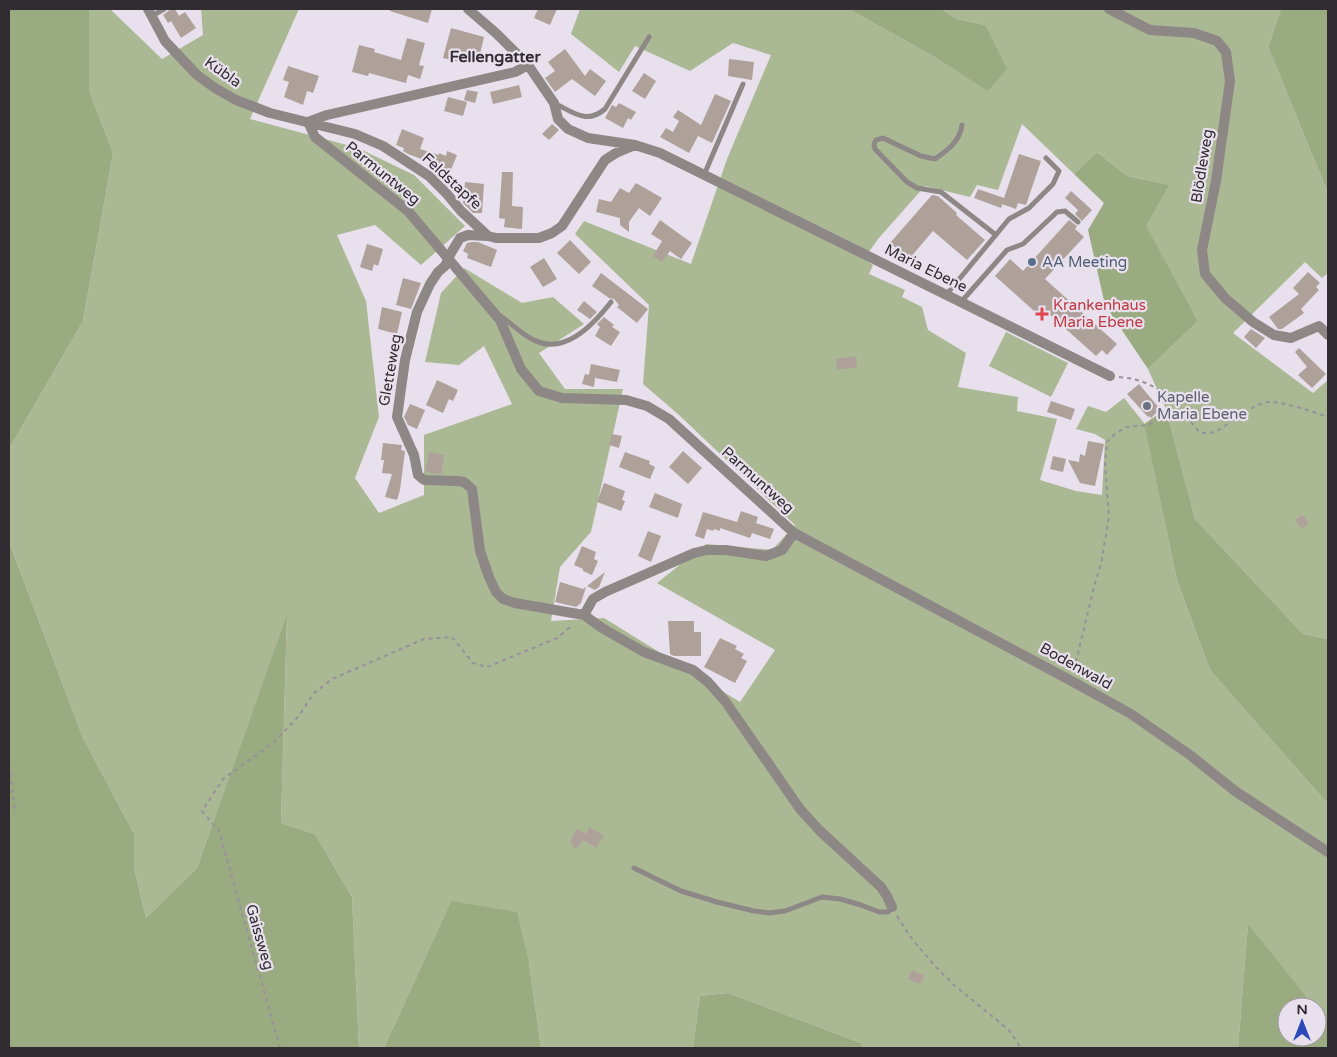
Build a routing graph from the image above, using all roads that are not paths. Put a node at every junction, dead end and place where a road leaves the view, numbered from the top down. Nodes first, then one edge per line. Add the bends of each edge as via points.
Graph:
1 (164, 9) edge
2 (468, 9) edge
3 (1109, 9) edge
4 (150, 12) edge
5 (649, 37) dead end
6 (528, 65) junction
7 (743, 84) dead end
8 (554, 103) junction
9 (308, 122) junction
10 (962, 125) dead end
11 (635, 145) junction
12 (1046, 158) dead end
13 (704, 175) junction
14 (1078, 222) dead end
15 (996, 235) junction
16 (488, 236) junction
17 (448, 259) junction
18 (946, 295) junction
19 (611, 302) dead end
20 (962, 302) junction
21 (490, 309) junction
22 (1328, 334) edge
23 (1110, 376) road end
24 (794, 533) junction
25 (584, 616) junction
26 (1328, 852) edge
27 (634, 868) dead end
28 (892, 908) joint

1 - 4 lane
2 - 6 street, Maria Ebene
3 - 22 street, Blödleweg via 1150,30 1194,33 1217,41 1226,52 1230,81 1216,181 1202,250 1205,274 1253,322 1274,335 1292,338 1319,326
4 - 9 street, Kübla via 165,41 197,75 215,88 270,113
5 - 8 lane via 605,109 597,115 578,115
6 - 8 street, Maria Ebene
6 - 9 street via 516,72
7 - 13 lane
8 - 11 street, Maria Ebene via 558,119 568,129 588,138
9 - 16 street, Feldstapfe via 355,134 406,160 429,176
9 - 17 street, Parmuntweg via 315,137 408,211
10 - 15 lane via 956,142 935,159 883,138 874,144 906,182 917,188 942,192
11 - 13 street, Maria Ebene via 660,153
11 - 16 street, Feldstapfe via 605,160 562,226 552,233 525,239
12 - 15 lane via 1059,171 1053,184 1029,208 1009,219
13 - 18 street, Maria Ebene
14 - 20 lane via 1065,211 1057,212 1023,244 1007,250
15 - 18 lane
16 - 17 street, Feldstapfe via 460,238
17 - 21 street, Parmuntweg
17 - 25 street, Gletteweg via 417,312 401,379 397,417 414,455 418,474 424,480 457,480 472,489 480,551 496,592 503,599
18 - 20 street, Maria Ebene
19 - 21 lane via 596,322 581,334 548,344 531,339
20 - 23 street, Maria Ebene
21 - 24 street, Parmuntweg via 500,320 521,369 539,391 562,398 626,400 647,406 669,419
24 - 25 street, Parmuntweg via 782,550 766,556 715,550 694,553 605,592 593,600
24 - 26 street, Bodenwald via 1131,714 1235,791
25 - 28 street via 644,652 693,670 708,682 725,701 800,809 881,887
27 - 28 lane via 681,891 769,913 785,911 822,897 840,899 879,912 888,912

